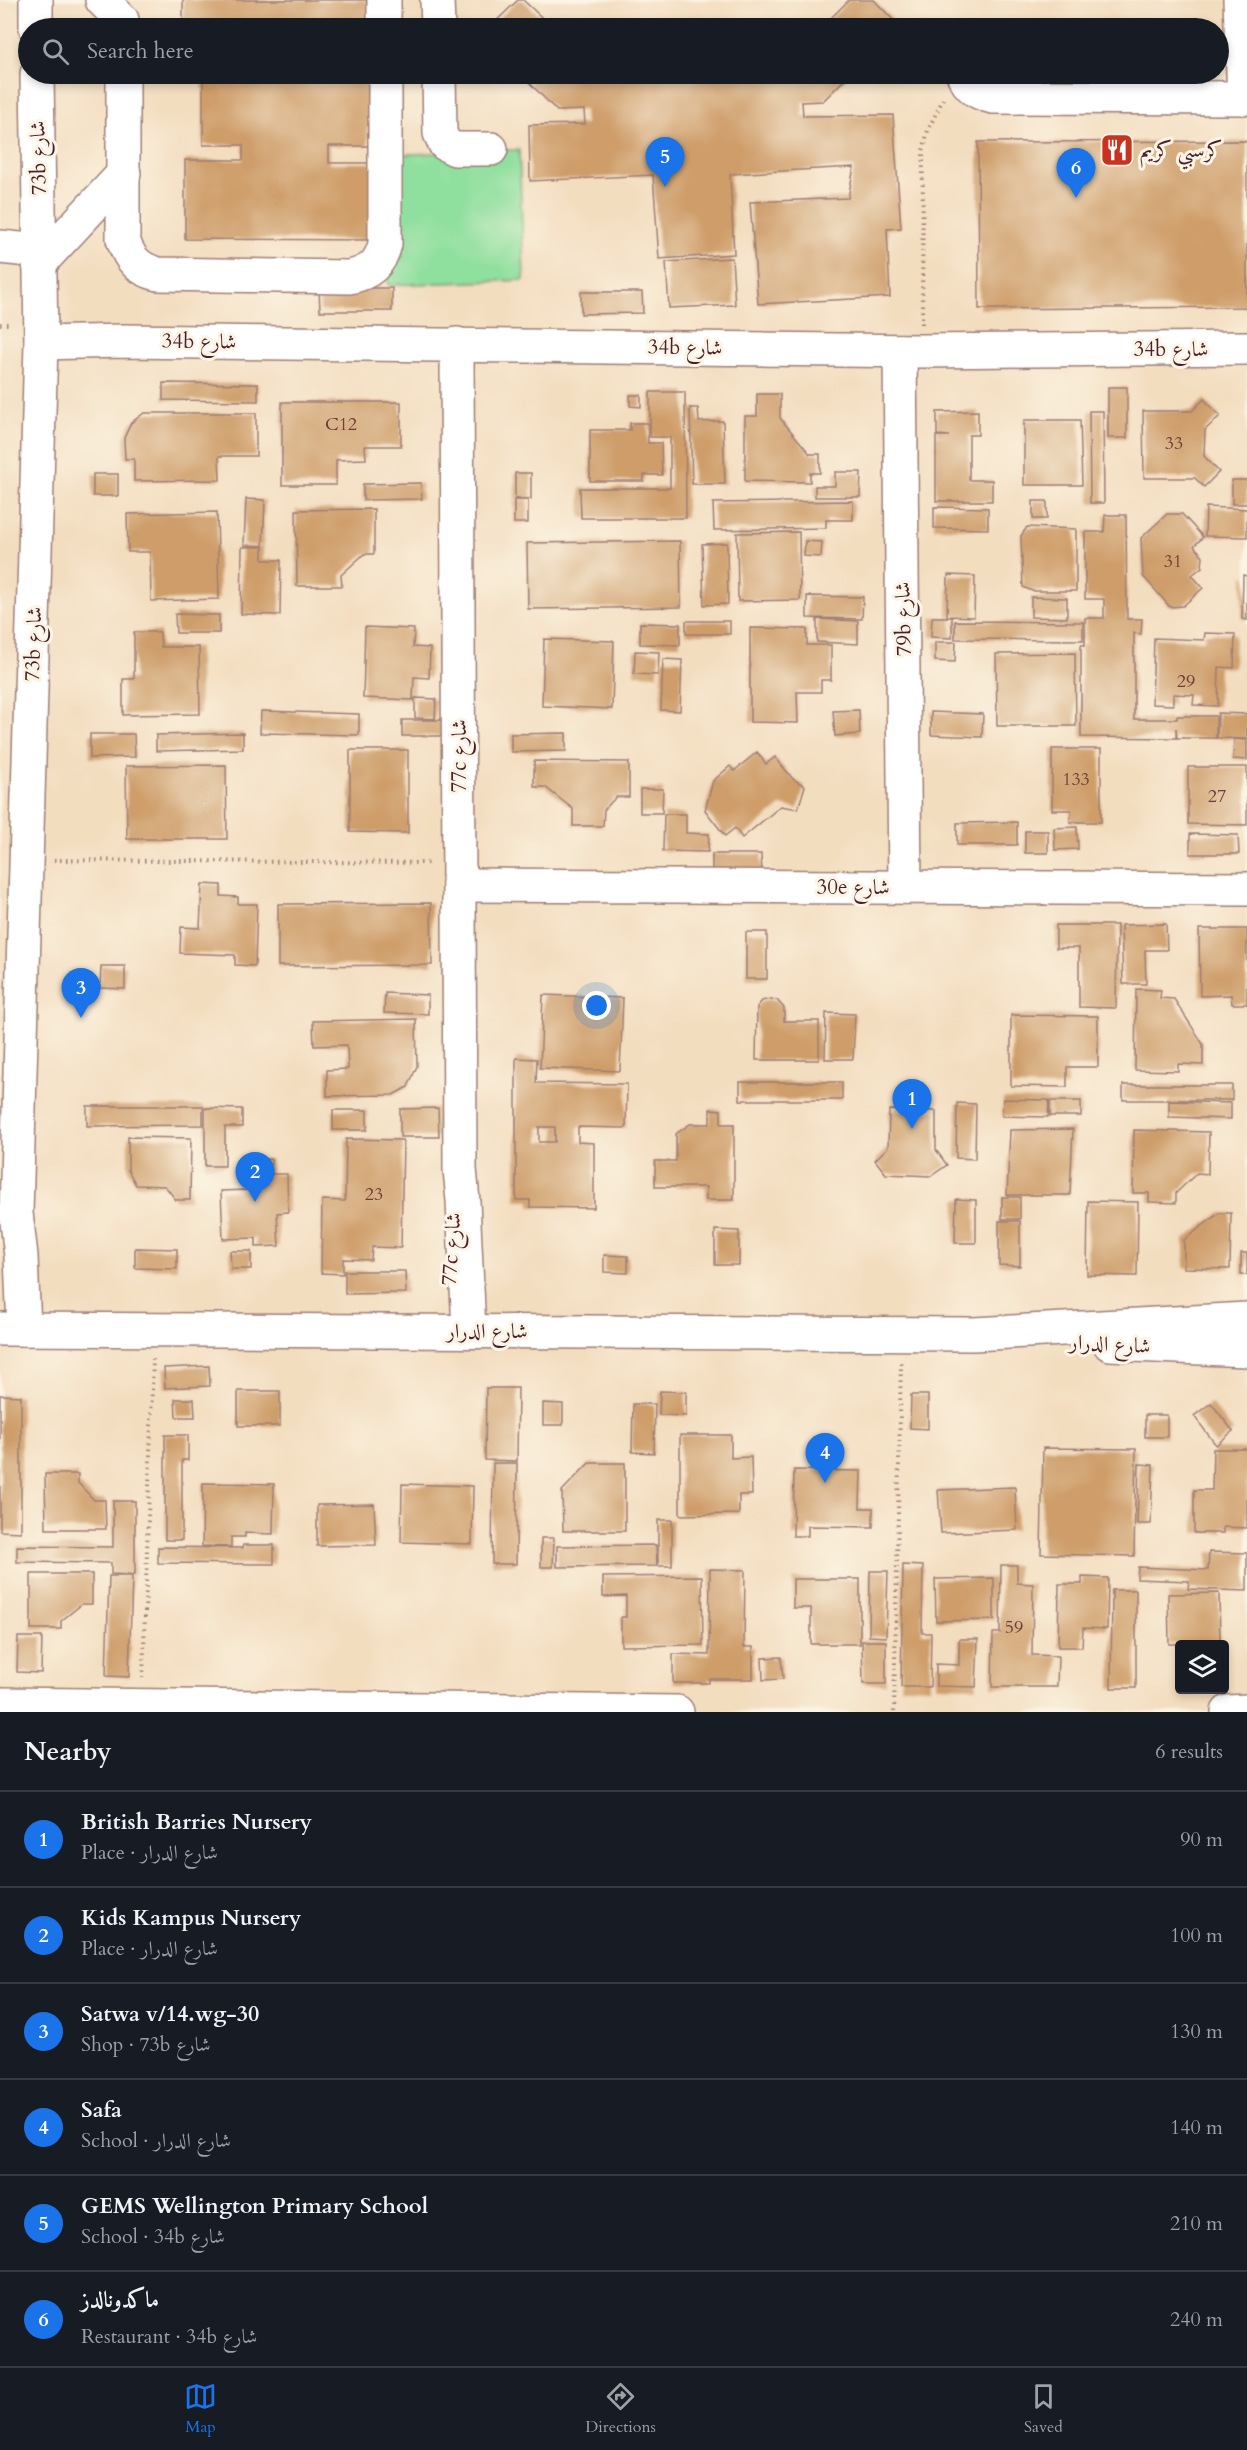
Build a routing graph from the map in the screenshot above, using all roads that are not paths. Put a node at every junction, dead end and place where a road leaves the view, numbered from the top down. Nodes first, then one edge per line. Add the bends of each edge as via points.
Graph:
1 (36, 0) edge
2 (384, 0) edge
3 (437, 0) edge
4 (1240, 0) edge
5 (36, 18) edge
6 (384, 18) edge
7 (438, 18) edge
8 (37, 84) edge
9 (123, 84) edge
10 (385, 84) edge
11 (439, 84) edge
12 (954, 84) edge
13 (1246, 98) edge
14 (490, 148) dead end
15 (124, 173) junction
16 (0, 247) edge
17 (39, 257) junction
18 (41, 334) junction
19 (457, 344) junction
20 (1247, 348) edge
21 (911, 351) junction
22 (459, 874) junction
23 (16, 875) edge
24 (906, 887) junction
25 (1247, 889) edge
26 (1247, 1319) edge
27 (8, 1326) edge
28 (458, 1331) junction
29 (973, 1334) junction
30 (1247, 1350) edge
31 (0, 1704) edge
32 (33, 1708) edge
33 (457, 1711) edge
34 (1247, 1711) edge
35 (677, 1712) edge
36 (1228, 1712) edge

1 - 5 street
2 - 6 street
3 - 7 street
4 - 13 street
8 - 17 street, 73b شارع
9 - 15 street
10 - 15 street via 386,244 382,257 363,274 349,277 145,271 134,263 123,240
11 - 14 street via 440,133 445,144 455,149
12 - 13 street via 993,97
15 - 17 street
16 - 17 street
17 - 18 street, 73b شارع
18 - 19 street, 34b شارع via 83,330 123,340
18 - 23 street, 73b شارع
19 - 21 street, 34b شارع
19 - 22 street, 77c شارع
20 - 21 street, 34b شارع
21 - 24 street, 79b شارع
22 - 24 street, 30e شارع
22 - 28 street, 77c شارع via 460,1169 454,1200
23 - 27 street, 73b شارع via 16,1214 21,1256
24 - 25 street, 30e شارع
26 - 29 street, شارع الدرار
27 - 28 street, شارع الدرار
28 - 29 street, شارع الدرار
29 - 30 street, شارع الدرار
31 - 32 street
32 - 33 street
33 - 35 street
34 - 36 street

